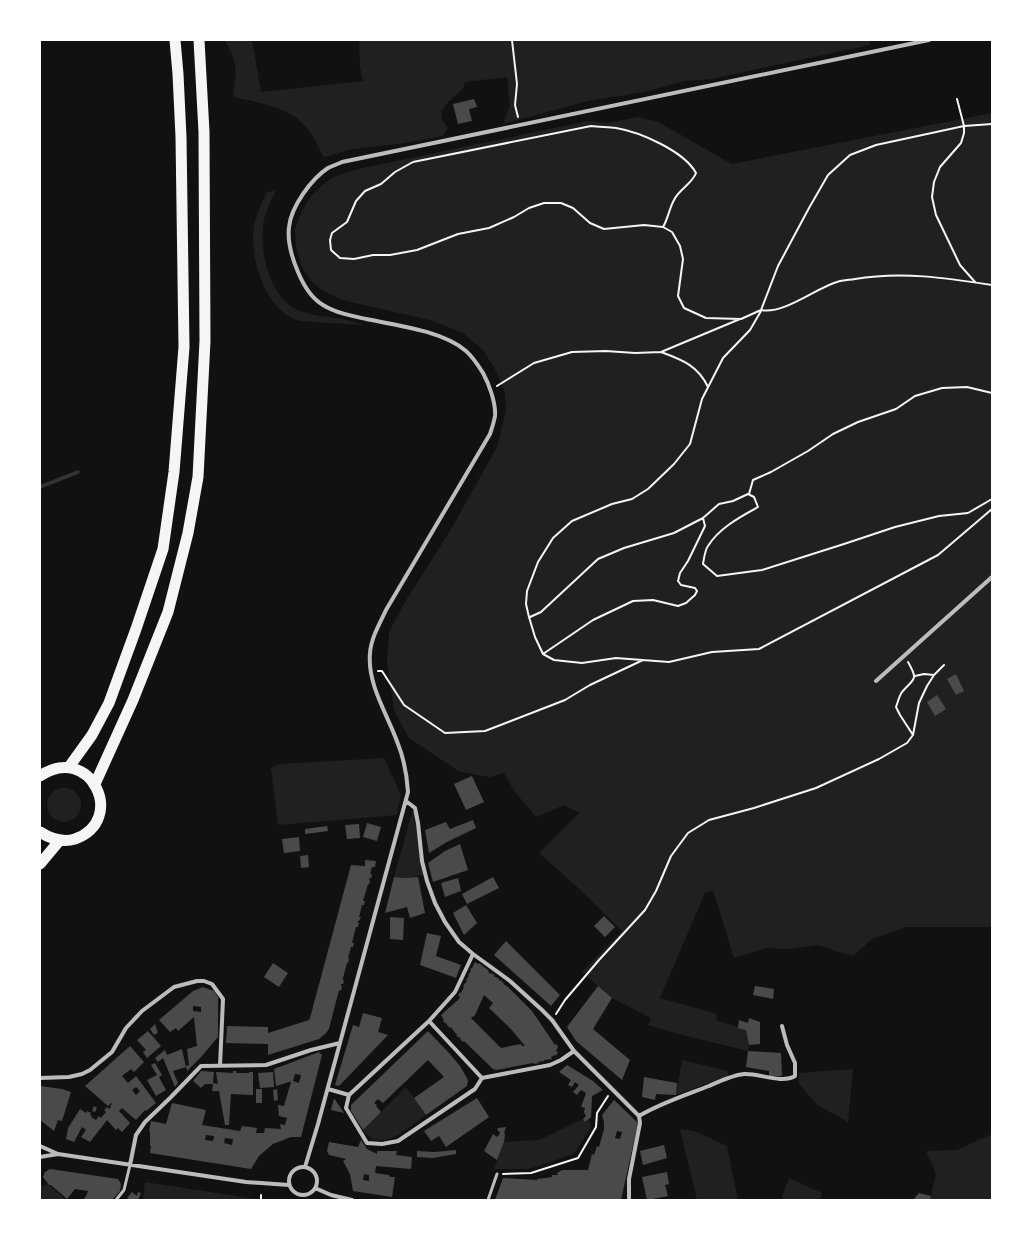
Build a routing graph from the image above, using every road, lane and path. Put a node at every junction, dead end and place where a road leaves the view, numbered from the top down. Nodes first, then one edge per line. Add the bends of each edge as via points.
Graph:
1 (175, 40) edge
2 (199, 40) edge
3 (512, 40) edge
4 (929, 40) edge
5 (957, 99) dead end
6 (992, 124) edge
7 (520, 126) junction
8 (964, 126) junction
9 (663, 227) junction
10 (975, 282) junction
11 (992, 285) edge
12 (761, 310) junction
13 (741, 319) junction
14 (661, 352) junction
15 (708, 388) junction
16 (491, 392) junction
17 (992, 393) edge
18 (748, 494) junction
19 (992, 499) edge
20 (992, 510) edge
21 (703, 518) junction
22 (992, 577) edge
23 (529, 617) junction
24 (543, 654) junction
25 (904, 656) junction
26 (643, 660) junction
27 (944, 665) dead end
28 (371, 672) junction
29 (934, 675) junction
30 (915, 676) junction
31 (876, 681) dead end
32 (913, 735) junction
33 (69, 767) junction
34 (40, 776) edge
35 (95, 784) junction
36 (406, 801) junction
37 (40, 832) edge
38 (60, 840) junction
39 (40, 864) edge
40 (473, 954) junction
41 (552, 1020) junction
42 (429, 1021) junction
43 (782, 1026) dead end
44 (340, 1043) junction
45 (574, 1052) junction
46 (220, 1066) junction
47 (40, 1078) edge
48 (482, 1078) junction
49 (328, 1089) junction
50 (609, 1094) dead end
51 (349, 1095) junction
52 (639, 1116) junction
53 (40, 1146) edge
54 (58, 1154) junction
55 (40, 1156) edge
56 (130, 1165) junction
57 (305, 1167) junction
58 (497, 1174) joint
59 (290, 1185) junction
60 (315, 1188) junction
61 (261, 1195) dead end
62 (116, 1200) edge
63 (260, 1200) edge
64 (352, 1200) edge
65 (488, 1200) edge
66 (629, 1200) edge

1 - 33 highway via 181,137 184,347 172,488 163,549 109,703 92,735
2 - 35 highway via 204,132 205,341 198,478 188,533 168,612 133,700
3 - 7 path via 517,84 514,105
4 - 7 street
5 - 8 path
6 - 8 path
7 - 16 street via 342,162 328,168 317,177 301,198 293,211 289,228 293,261 306,288 322,305 344,314 434,334 451,341 466,351 479,366
8 - 10 path via 961,143 940,167 932,197 936,215 960,265
8 - 12 path via 876,145 850,155 828,175 809,208 778,266
9 - 9 path via 644,225 604,228 590,223 573,208 561,203 544,203 489,228 458,234 417,250 354,259 340,258 331,250 330,240 332,233 347,222 356,201 365,192 413,162 591,126 617,129 652,140 675,152 692,166 696,173 694,178 674,199
9 - 13 path via 672,232 680,246 683,260 678,296 684,308 706,318
10 - 11 path
10 - 12 path via 913,275 875,275 837,282 791,304 767,311
12 - 13 path
12 - 15 path via 750,330 723,358
13 - 14 path
14 - 15 path via 694,367
14 - 16 path via 572,352 534,363
15 - 23 path via 702,399 690,444 659,479 632,499 612,504 572,521 553,538 538,562 527,591
16 - 28 street via 495,415 490,434 386,610 370,652
17 - 18 path via 967,387 942,388 915,396 896,409 833,434 808,452 753,480
18 - 19 path via 754,497 758,507 718,533 707,547 703,564 717,576 762,570 894,527 939,516 968,513
18 - 21 path via 719,504
20 - 26 path via 938,555 759,649 712,652 668,662
21 - 23 path via 674,533 598,559 541,612
21 - 24 path via 705,526 678,581 681,585 695,588 697,592 686,603 678,606 653,600 634,601 593,620
22 - 25 street
23 - 24 path
24 - 26 path via 554,660 582,663 616,658
25 - 30 path
25 - 31 street
26 - 28 path via 590,685 566,700 485,731 445,733 404,705 382,671
27 - 29 path
28 - 36 street via 403,762 408,781
29 - 30 path
29 - 32 path via 919,703
30 - 32 path via 901,693 896,707
32 - 41 path via 907,743 879,759 816,788 709,820 688,833 671,856 645,910 599,960
33 - 34 highway via 58,767
33 - 35 highway via 79,770
35 - 38 highway via 101,803 96,822 81,836
36 - 40 street via 415,808 422,861 435,903 459,942
36 - 44 street
37 - 38 highway via 49,838
38 - 39 highway
40 - 41 street via 510,981
40 - 42 street via 454,992
41 - 45 street
42 - 48 street
42 - 51 street
43 - 52 street via 795,1063 795,1076 791,1079 744,1074 673,1099
44 - 46 street via 266,1065
44 - 49 street
45 - 48 street via 550,1065
45 - 52 street
46 - 47 street via 223,999 212,984 197,981 174,988 142,1011 126,1028 112,1052 90,1070 69,1077
46 - 56 street via 201,1066 145,1122 136,1134
48 - 51 street via 475,1089 398,1141 382,1144 367,1143 346,1108
49 - 51 street
49 - 57 street
50 - 58 path via 596,1113 596,1127 578,1158 531,1173
52 - 66 street via 638,1137 629,1178
53 - 54 street
54 - 55 street
54 - 56 street
56 - 59 street via 246,1182
56 - 62 lane via 124,1190
57 - 59 street via 292,1172 289,1178
57 - 60 street via 312,1170 316,1176
58 - 65 lane
59 - 60 street via 293,1191 300,1195 310,1193
60 - 64 street
61 - 63 path

